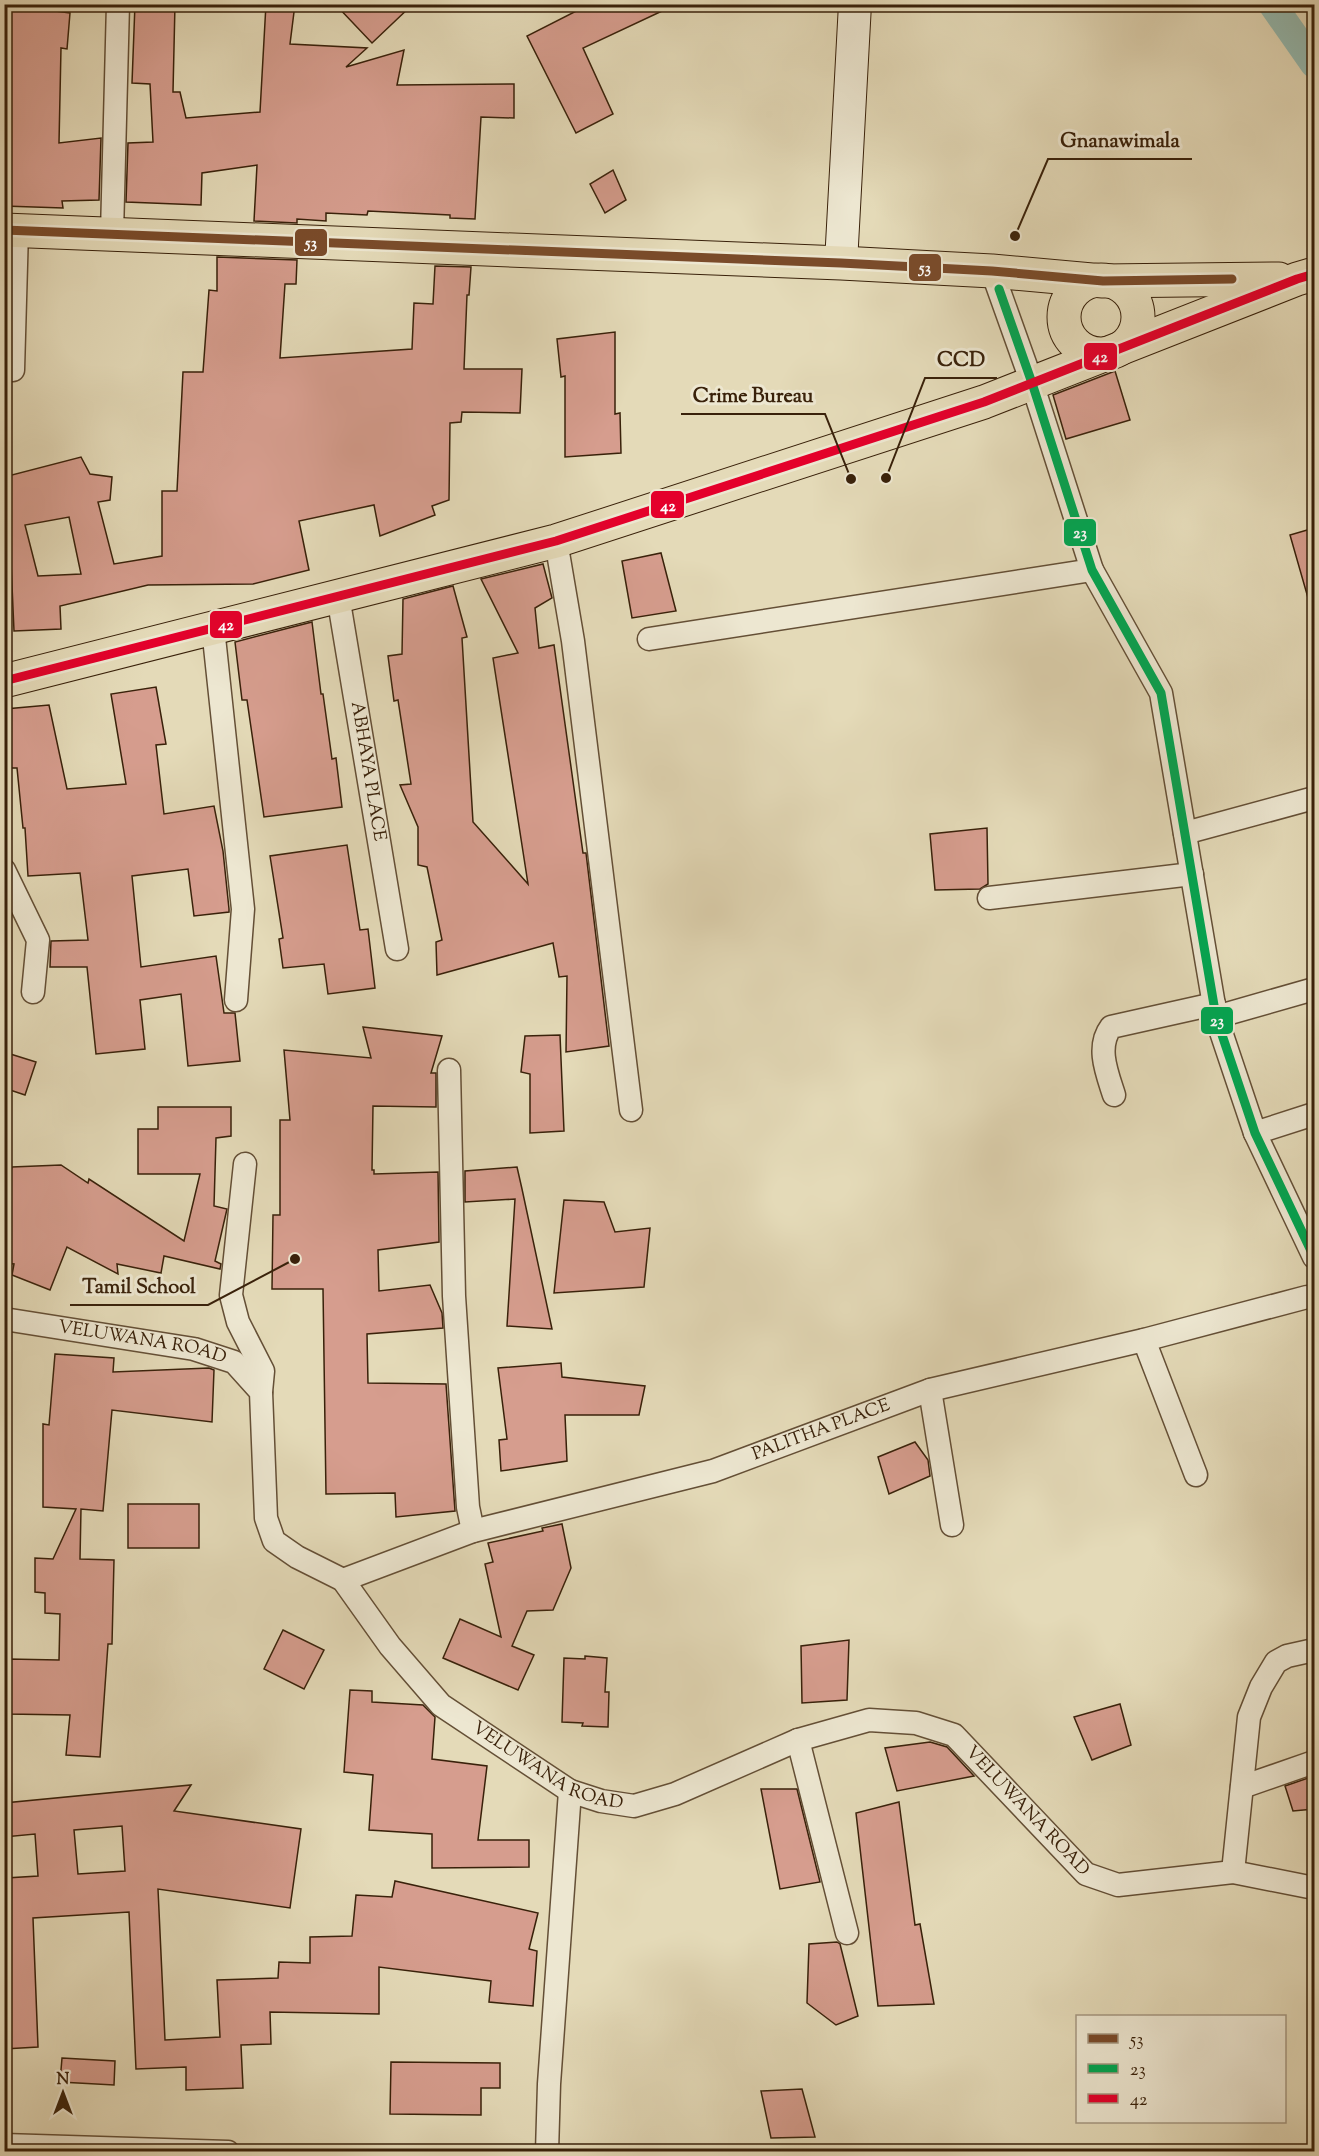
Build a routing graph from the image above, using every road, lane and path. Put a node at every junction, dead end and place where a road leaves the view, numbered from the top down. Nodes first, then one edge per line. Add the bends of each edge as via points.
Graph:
1 (118, 4) edge
2 (855, 4) edge
3 (11, 230) edge
4 (112, 233) junction
5 (841, 263) junction
6 (992, 271) junction
7 (1103, 281) junction
8 (1308, 281) edge
9 (1117, 351) junction
10 (14, 370) dead end
11 (1032, 383) junction
12 (556, 542) junction
13 (1092, 570) junction
14 (338, 596) junction
15 (213, 628) junction
16 (649, 639) dead end
17 (4, 681) edge
18 (1314, 798) edge
19 (1185, 833) junction
20 (4, 870) edge
21 (1192, 874) junction
22 (989, 898) dead end
23 (398, 949) dead end
24 (1314, 989) edge
25 (33, 992) dead end
26 (236, 1000) dead end
27 (1215, 1011) junction
28 (449, 1070) dead end
29 (1114, 1095) dead end
30 (631, 1110) dead end
31 (1314, 1114) edge
32 (1255, 1133) junction
33 (245, 1164) dead end
34 (1314, 1257) edge
35 (1307, 1297) dead end
36 (4, 1319) edge
37 (1144, 1340) junction
38 (930, 1390) junction
39 (261, 1392) junction
40 (1196, 1475) dead end
41 (952, 1525) dead end
42 (473, 1531) junction
43 (343, 1580) junction
44 (1314, 1650) edge
45 (798, 1740) junction
46 (1314, 1762) edge
47 (1242, 1787) junction
48 (570, 1791) junction
49 (1233, 1872) junction
50 (1314, 1888) edge
51 (847, 1933) dead end
52 (4, 2145) edge
53 (70, 2149) edge
54 (228, 2151) edge
55 (547, 2151) edge

1 - 4 street
2 - 5 street
3 - 4 main road
3 - 10 street
4 - 5 main road
5 - 6 main road
6 - 7 main road
6 - 11 street
7 - 8 main road
7 - 9 main road via 1126,290 1138,310 1134,334
7 - 9 main road via 1080,287 1071,296 1064,318 1066,330 1082,349 1105,354
8 - 9 main road
9 - 11 main road
11 - 12 main road
11 - 13 street
12 - 14 main road
12 - 30 street via 573,641
13 - 16 street
13 - 19 street via 1161,693
14 - 15 main road
14 - 23 street, ABHAYA PLACE
15 - 17 main road
15 - 26 street via 243,909
18 - 19 street
19 - 21 street
20 - 25 street via 38,940
21 - 22 street
21 - 27 street
24 - 27 street
27 - 29 street via 1112,1027 1104,1038 1105,1065
27 - 32 street
28 - 42 street via 454,1296 468,1507
31 - 32 street
32 - 34 street
33 - 39 street via 231,1296 238,1322 263,1371
35 - 37 street, PALITHA PLACE
36 - 39 street, VELUWANA ROAD via 194,1348 234,1362
37 - 38 street, PALITHA PLACE
37 - 40 street
38 - 41 street
38 - 42 street, PALITHA PLACE via 713,1471
39 - 43 street, VELUWANA ROAD via 266,1518 274,1541
42 - 43 street, PALITHA PLACE
43 - 48 street, VELUWANA ROAD via 390,1646 441,1705
44 - 47 street via 1276,1662 1261,1687 1249,1717
45 - 48 street, VELUWANA ROAD via 675,1794 634,1806
45 - 49 street, VELUWANA ROAD via 869,1720 916,1723 954,1735 1086,1874 1118,1885
45 - 51 street
46 - 47 street
47 - 49 street
48 - 55 street
49 - 50 street, VELUWANA ROAD
52 - 53 street
53 - 54 street

